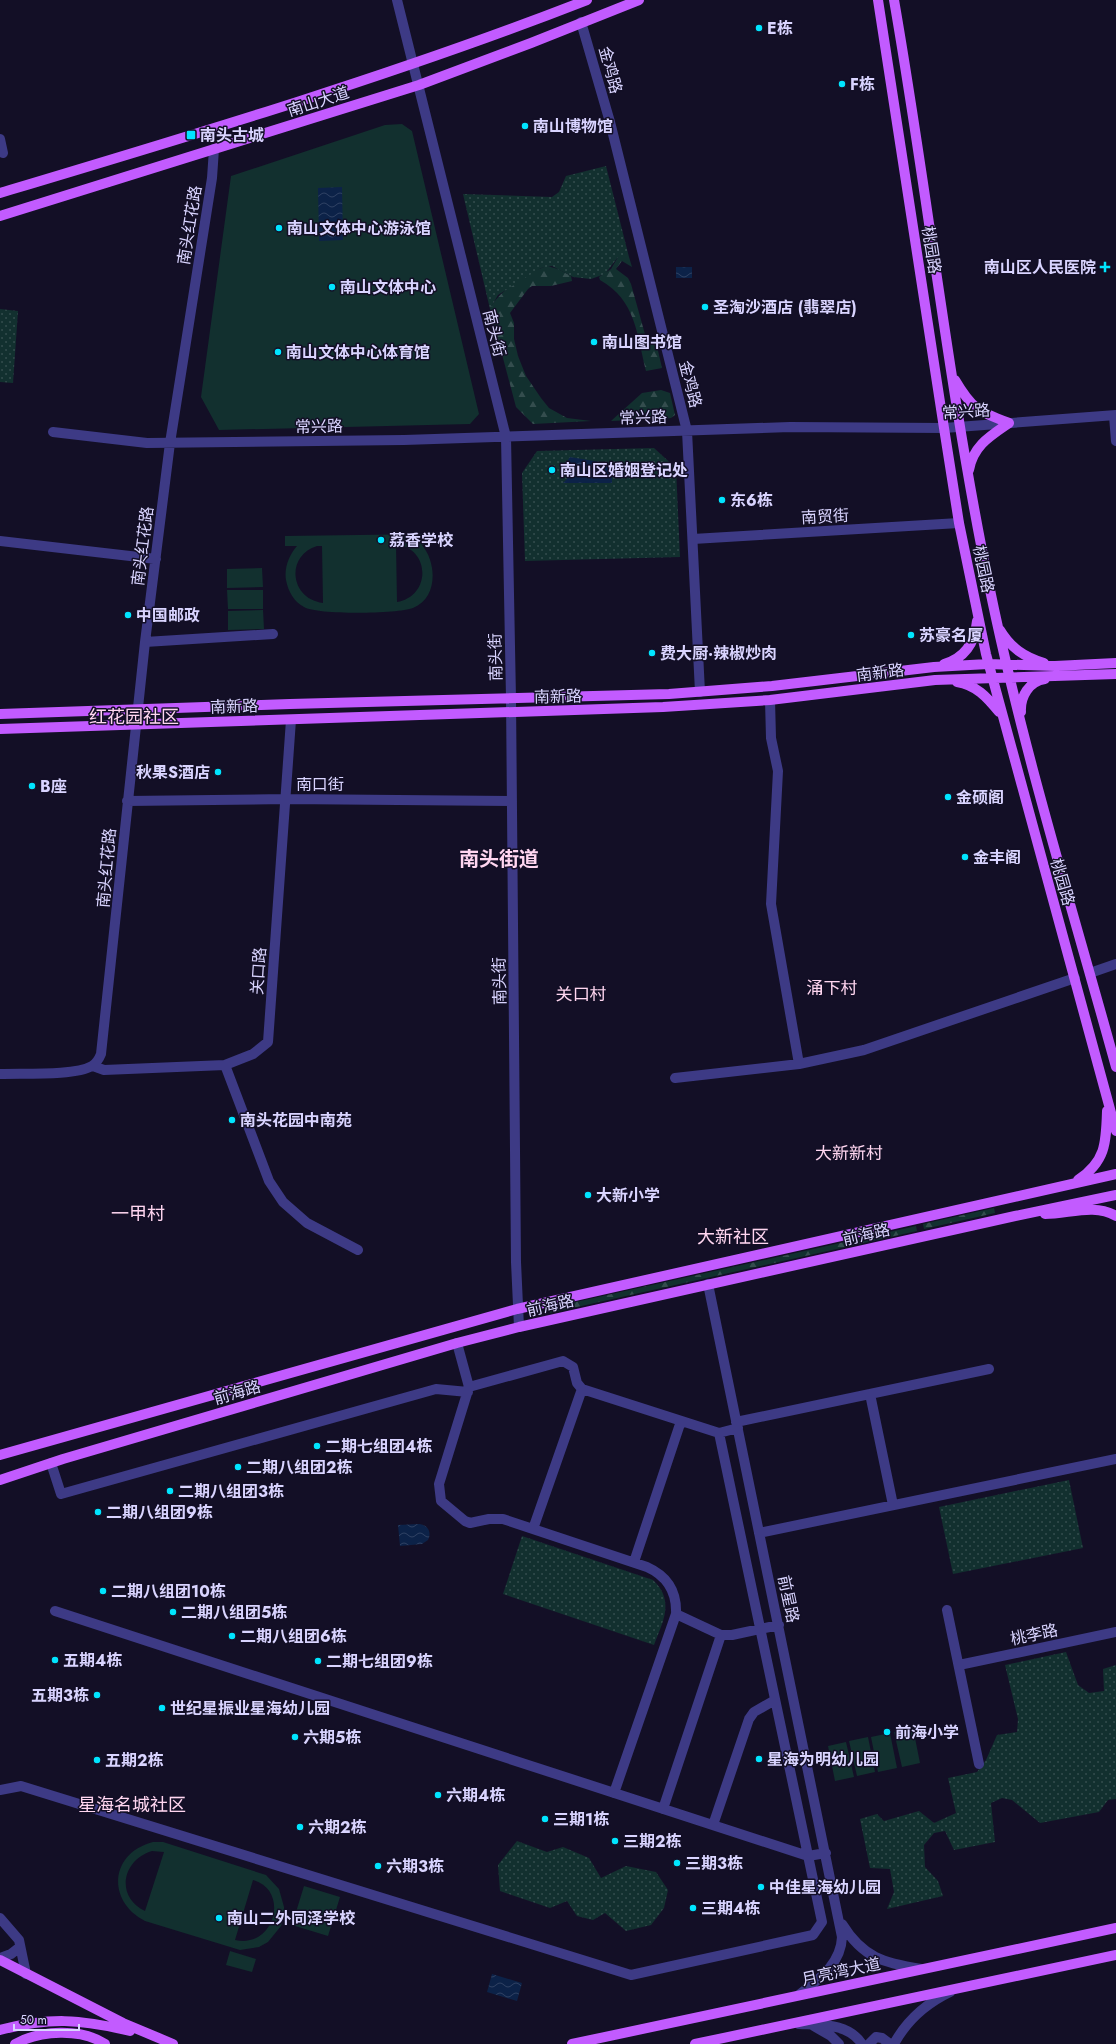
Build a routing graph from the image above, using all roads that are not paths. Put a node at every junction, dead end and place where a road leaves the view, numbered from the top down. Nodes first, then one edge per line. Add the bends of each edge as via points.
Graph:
1 (398, 0) edge
2 (587, 0) edge
3 (639, 0) edge
4 (878, 0) edge
5 (894, 0) edge
6 (900, 0) edge
7 (897, 16) junction
8 (581, 22) junction
9 (414, 64) junction
10 (419, 85) junction
11 (0, 139) edge
12 (214, 150) junction
13 (3, 153) dead end
14 (0, 193) edge
15 (0, 216) edge
16 (952, 376) junction
17 (1115, 415) edge
18 (1009, 423) junction
19 (959, 427) junction
20 (944, 428) junction
21 (687, 431) junction
22 (53, 432) dead end
23 (506, 437) junction
24 (1116, 441) edge
25 (170, 443) junction
26 (969, 478) junction
27 (959, 523) junction
28 (693, 539) junction
29 (0, 542) edge
30 (156, 559) junction
31 (977, 609) junction
32 (996, 618) junction
33 (273, 634) dead end
34 (145, 642) junction
35 (1116, 663) edge
36 (988, 664) junction
37 (1006, 665) junction
38 (934, 667) junction
39 (1055, 672) junction
40 (1116, 674) edge
41 (1008, 677) junction
42 (992, 678) junction
43 (935, 680) junction
44 (700, 692) junction
45 (511, 698) junction
46 (770, 700) junction
47 (138, 708) junction
48 (511, 712) junction
49 (0, 714) edge
50 (1003, 718) junction
51 (291, 720) junction
52 (1021, 722) junction
53 (136, 724) junction
54 (0, 729) edge
55 (286, 799) junction
56 (127, 801) junction
57 (512, 801) junction
58 (1116, 964) edge
59 (1090, 973) junction
60 (1075, 978) junction
61 (799, 1064) junction
62 (226, 1065) junction
63 (93, 1066) junction
64 (1116, 1067) edge
65 (0, 1074) edge
66 (675, 1078) dead end
67 (1108, 1102) junction
68 (1116, 1131) edge
69 (1116, 1174) edge
70 (1071, 1184) junction
71 (1116, 1195) edge
72 (1015, 1216) junction
73 (1116, 1216) edge
74 (358, 1250) dead end
75 (708, 1284) junction
76 (517, 1309) junction
77 (519, 1327) junction
78 (457, 1343) junction
79 (989, 1369) dead end
80 (582, 1389) junction
81 (468, 1390) junction
82 (870, 1394) junction
83 (681, 1421) junction
84 (737, 1425) junction
85 (719, 1433) junction
86 (0, 1455) edge
87 (1116, 1459) edge
88 (51, 1463) junction
89 (0, 1480) edge
90 (893, 1505) junction
91 (533, 1530) junction
92 (760, 1533) junction
93 (634, 1562) junction
94 (947, 1610) dead end
95 (55, 1611) dead end
96 (676, 1614) junction
97 (779, 1625) junction
98 (760, 1629) junction
99 (1116, 1632) edge
100 (721, 1635) junction
101 (958, 1665) junction
102 (775, 1700) junction
103 (979, 1764) dead end
104 (0, 1790) edge
105 (614, 1793) junction
106 (663, 1809) junction
107 (712, 1825) junction
108 (826, 1853) junction
109 (808, 1856) junction
110 (0, 1918) edge
111 (840, 1920) junction
112 (1116, 1928) edge
113 (20, 1947) junction
114 (1116, 1955) edge
115 (0, 1959) edge
116 (923, 1970) junction
117 (26, 1974) junction
118 (958, 1988) junction
119 (799, 1995) junction
120 (793, 2024) junction
121 (810, 2024) junction
122 (0, 2030) edge
123 (155, 2037) junction
124 (900, 2039) edge
125 (15, 2044) edge
126 (105, 2044) edge
127 (173, 2044) edge
128 (572, 2044) edge
129 (696, 2044) edge
130 (839, 2044) edge
131 (862, 2044) edge
132 (869, 2044) edge
133 (890, 2044) edge
134 (894, 2044) edge

1 - 9 street, 南头街
2 - 9 main road, 南山大道
3 - 8 main road, 南山大道
4 - 20 main road, 桃园路
5 - 7 main road, 桃园路
6 - 7 main road
7 - 16 main road, 桃园路
8 - 10 main road, 南山大道
8 - 21 street, 金鸡路 via 610,122
9 - 10 street, 南头街
9 - 14 main road, 南山大道
10 - 12 main road, 南山大道
10 - 23 street, 南头街
11 - 13 street
12 - 15 main road, 南山大道
12 - 25 street, 南头红花路 via 212,178
16 - 18 main road via 973,407
16 - 19 main road, 桃园路
17 - 18 street, 常兴路
17 - 24 street
18 - 19 street, 常兴路
18 - 26 main road via 978,447 972,459
19 - 20 street, 常兴路
19 - 26 main road, 桃园路
20 - 21 street, 常兴路 via 790,426
20 - 27 main road, 桃园路
21 - 23 street, 常兴路
21 - 28 street, 金鸡路
22 - 25 street, 常兴路 via 148,443
23 - 25 street, 常兴路
23 - 45 street, 南头街
25 - 30 street, 南头红花路
26 - 32 main road, 桃园路
27 - 28 street, 南贸街
27 - 31 main road, 桃园路
28 - 44 street, 金鸡路
29 - 30 street
30 - 34 street, 南头红花路
31 - 36 main road, 桃园路
31 - 38 main road via 976,629 969,647 957,659
32 - 37 main road, 桃园路
32 - 39 main road via 1005,639 1013,647
33 - 34 street
34 - 47 street, 南头红花路
35 - 39 main road, 南新路
36 - 37 main road, 南新路
36 - 38 main road, 南新路
36 - 42 main road, 桃园路
37 - 39 main road, 南新路
37 - 41 main road, 桃园路
38 - 44 main road, 南新路
39 - 40 main road, 南新路
39 - 41 main road, 南新路
39 - 52 main road via 1027,689 1020,707
41 - 42 main road, 南新路
41 - 52 main road, 桃园路
42 - 43 main road, 南新路
42 - 50 main road, 桃园路
43 - 46 main road, 南新路
43 - 50 main road via 965,684 976,689 988,698
44 - 45 main road, 南新路
45 - 47 main road, 南新路
45 - 48 street, 南头街
46 - 48 main road, 南新路 via 663,707
46 - 61 street via 771,738 778,771 772,904
47 - 49 main road, 南新路
47 - 53 street, 南头红花路
48 - 51 main road, 南新路
48 - 57 street, 南头街
50 - 60 main road, 桃园路
51 - 53 main road, 南新路
51 - 55 street, 关口路
52 - 59 main road, 桃园路
53 - 54 main road, 南新路
53 - 56 street, 南头红花路
55 - 56 street, 南口街
55 - 57 street, 南口街
55 - 62 street, 关口路 via 268,1042 254,1054
56 - 63 street, 南头红花路 via 101,1054
57 - 76 street, 南头街
58 - 59 street
59 - 64 main road, 桃园路
60 - 61 street via 864,1050
60 - 67 main road, 桃园路
61 - 66 street
62 - 63 street, 关口路 via 104,1070
62 - 74 street via 268,1181 280,1197 307,1223
63 - 65 street via 77,1071
67 - 68 main road, 桃园路
67 - 70 main road via 1102,1156 1088,1173
69 - 70 main road, 前海路
70 - 76 main road, 前海路
71 - 72 main road, 前海路
72 - 73 main road via 1098,1209
72 - 75 main road, 前海路
75 - 77 main road, 前海路
75 - 84 street, 前星路
76 - 77 street, 南头街
76 - 86 main road, 前海路
77 - 78 main road, 前海路
78 - 81 street
78 - 88 main road, 前海路
79 - 82 street
80 - 81 street via 577,1383 573,1367 568,1362 559,1361
80 - 83 street
80 - 91 street
81 - 88 street via 436,1389 61,1494
81 - 91 street via 441,1475 441,1501 470,1523 497,1518
82 - 84 street
82 - 90 street
83 - 85 street
83 - 93 street
84 - 85 street
84 - 92 street, 前星路
85 - 98 street
87 - 90 street
88 - 89 main road, 前海路
90 - 92 street
91 - 93 street
92 - 97 street, 前星路
93 - 96 street via 654,1570 668,1583 677,1602
94 - 101 street
95 - 105 street
96 - 100 street
96 - 105 street
97 - 98 street
97 - 108 street, 前星路
98 - 100 street
98 - 102 street
99 - 101 street, 桃李路
100 - 106 street
101 - 103 street
102 - 107 street via 758,1709 749,1719
102 - 109 street
104 - 109 street via 21,1786 631,1976 814,1935 822,1922
105 - 106 street
106 - 107 street
107 - 109 street
108 - 109 street
108 - 111 street, 前星路
110 - 113 street via 19,1940
111 - 116 street, 前星路 via 855,1943 874,1957 894,1965
111 - 119 street, 前星路 via 842,1946 838,1956 825,1973
112 - 116 main road, 月亮湾大道
113 - 115 street
113 - 117 street
114 - 118 main road
115 - 117 main road
116 - 119 main road, 月亮湾大道
117 - 123 main road
118 - 120 main road
118 - 124 street via 928,2004 907,2023
119 - 128 main road, 月亮湾大道
120 - 121 street
120 - 129 main road
121 - 130 street via 831,2036
121 - 131 street via 836,2026 847,2030
122 - 123 main road via 29,2022 78,2021
123 - 127 main road
124 - 134 street
125 - 126 main road via 38,2036 66,2033 87,2035
132 - 133 street via 876,2037

